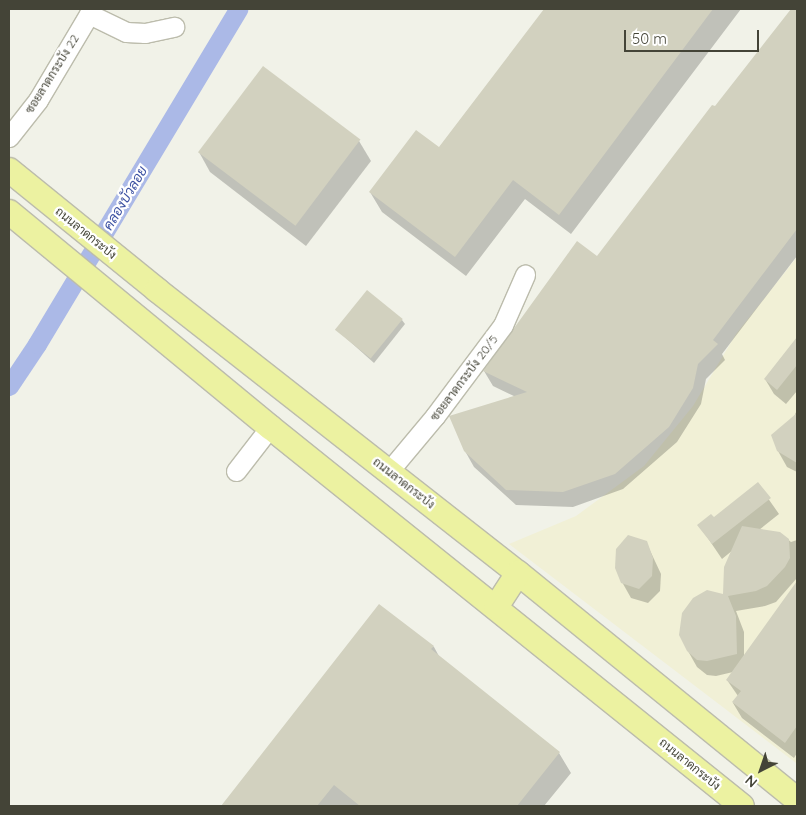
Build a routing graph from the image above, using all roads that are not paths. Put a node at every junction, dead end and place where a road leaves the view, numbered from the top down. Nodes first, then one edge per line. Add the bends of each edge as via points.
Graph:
1 (91, 11) edge
2 (174, 26) dead end
3 (9, 137) edge
4 (9, 170) edge
5 (12, 215) edge
6 (525, 276) dead end
7 (270, 427) junction
8 (236, 470) dead end
9 (389, 472) junction
10 (518, 573) junction
11 (496, 607) junction
12 (797, 800) edge
13 (742, 806) edge

1 - 2 street via 126,32 145,33
1 - 3 street, ซอยลาดกระบัง 22 via 38,100
4 - 9 main road, ถนนลาดกระบัง
5 - 7 main road, ถนนลาดกระบัง
6 - 9 street, ซอยลาดกระบัง 20/5 via 504,325
7 - 8 street
7 - 11 main road, ถนนลาดกระบัง
9 - 10 main road, ถนนลาดกระบัง
10 - 11 main road
10 - 12 main road, ถนนลาดกระบัง
11 - 13 main road, ถนนลาดกระบัง

